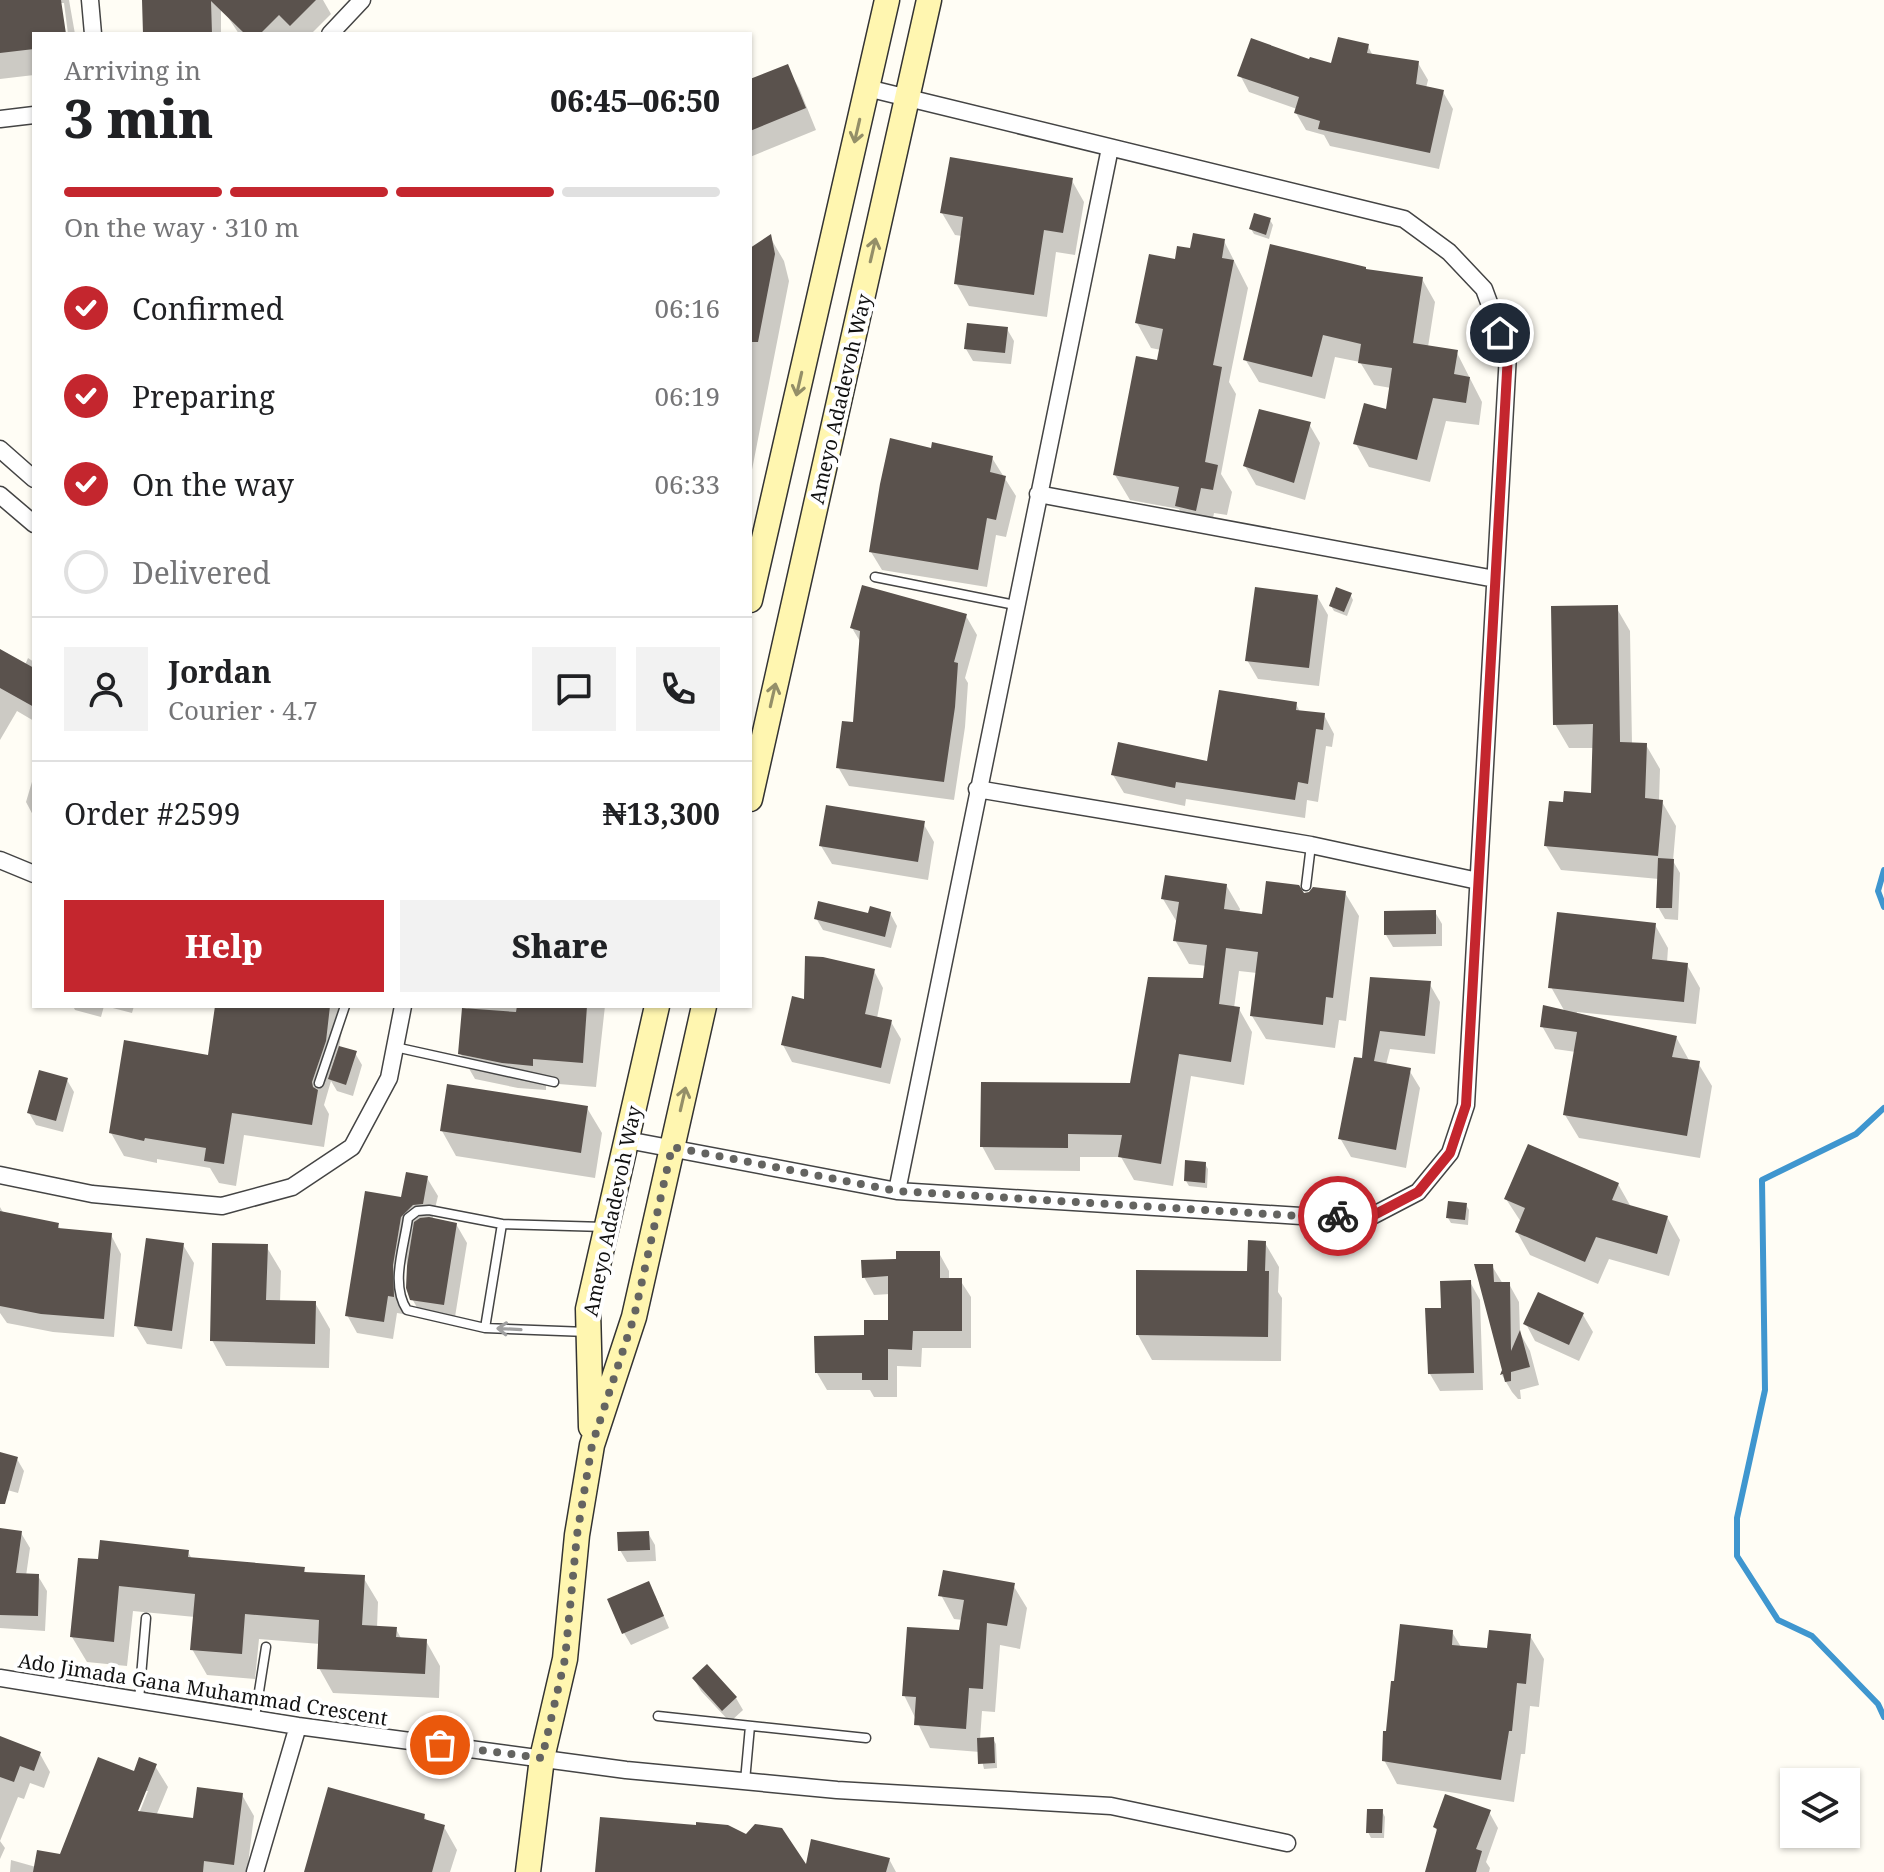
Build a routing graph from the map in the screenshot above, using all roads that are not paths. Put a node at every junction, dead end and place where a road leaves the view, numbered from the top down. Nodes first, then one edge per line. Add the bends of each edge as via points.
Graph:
1 (90, 0) edge
2 (362, 0) edge
3 (887, 0) edge
4 (929, 0) edge
5 (93, 32) edge
6 (332, 32) edge
7 (867, 88) junction
8 (907, 98) junction
9 (32, 115) edge
10 (0, 119) edge
11 (1110, 148) junction
12 (0, 449) edge
13 (32, 477) edge
14 (1038, 494) junction
15 (0, 495) edge
16 (32, 522) edge
17 (875, 577) dead end
18 (1495, 579) junction
19 (752, 591) edge
20 (1015, 605) junction
21 (758, 726) edge
22 (754, 760) edge
23 (977, 789) junction
24 (1311, 845) junction
25 (0, 860) edge
26 (32, 873) edge
27 (1478, 881) junction
28 (1306, 886) dead end
29 (344, 1008) edge
30 (403, 1008) edge
31 (657, 1008) edge
32 (704, 1008) edge
33 (395, 1047) junction
34 (554, 1082) dead end
35 (319, 1083) dead end
36 (627, 1140) junction
37 (672, 1147) junction
38 (0, 1175) edge
39 (897, 1191) junction
40 (502, 1224) junction
41 (607, 1227) junction
42 (485, 1328) junction
43 (587, 1332) junction
44 (592, 1445) junction
45 (146, 1618) dead end
46 (266, 1647) dead end
47 (0, 1678) edge
48 (139, 1700) junction
49 (658, 1716) dead end
50 (255, 1717) junction
51 (298, 1726) junction
52 (750, 1726) junction
53 (866, 1738) dead end
54 (542, 1758) junction
55 (745, 1782) junction
56 (1287, 1843) dead end
57 (255, 1872) edge
58 (528, 1872) edge

1 - 5 street
2 - 6 street
3 - 7 street
4 - 8 street, Ameyo Adadevoh Way
7 - 8 street
7 -> 19 street
8 - 11 street
21 -> 8 street, Ameyo Adadevoh Way
9 - 10 street
11 - 14 street
11 - 18 street via 1404,219 1449,252 1484,289 1508,354
12 - 13 street
14 - 18 street
14 - 20 street
15 - 16 street
17 - 20 lane
18 - 27 street
20 - 23 street
21 - 22 street, Ameyo Adadevoh Way
23 - 24 street
23 - 39 street
24 - 27 street
24 - 28 lane
25 - 26 street
27 - 39 street via 1466,1105 1450,1153 1418,1192 1372,1216 1301,1216
29 - 35 lane
30 - 33 street
31 - 36 street, Ameyo Adadevoh Way
37 -> 32 street
33 - 34 lane
33 - 38 street via 389,1078 352,1147 292,1187 222,1206 92,1194
36 - 37 street
36 - 41 street, Ameyo Adadevoh Way
37 - 39 street
37 - 44 street via 634,1317
40 - 41 lane
40 - 42 lane
40 - 42 lane via 429,1210 408,1218 397,1288 407,1310
41 - 43 street, Ameyo Adadevoh Way
43 -> 42 lane
43 - 44 street, Ameyo Adadevoh Way
44 - 54 street via 565,1659
45 - 48 lane
46 - 50 lane
47 - 48 street, Ado Jimada Gana Muhammad Crescent
48 - 50 street, Ado Jimada Gana Muhammad Crescent
49 - 52 lane
50 - 51 street, Ado Jimada Gana Muhammad Crescent
51 - 54 street, Ado Jimada Gana Muhammad Crescent
51 - 57 street
52 - 53 lane
52 - 55 lane
54 - 55 street, Ado Jimada Gana Muhammad Crescent
54 - 58 street
55 - 56 street, Ado Jimada Gana Muhammad Crescent via 1111,1806

